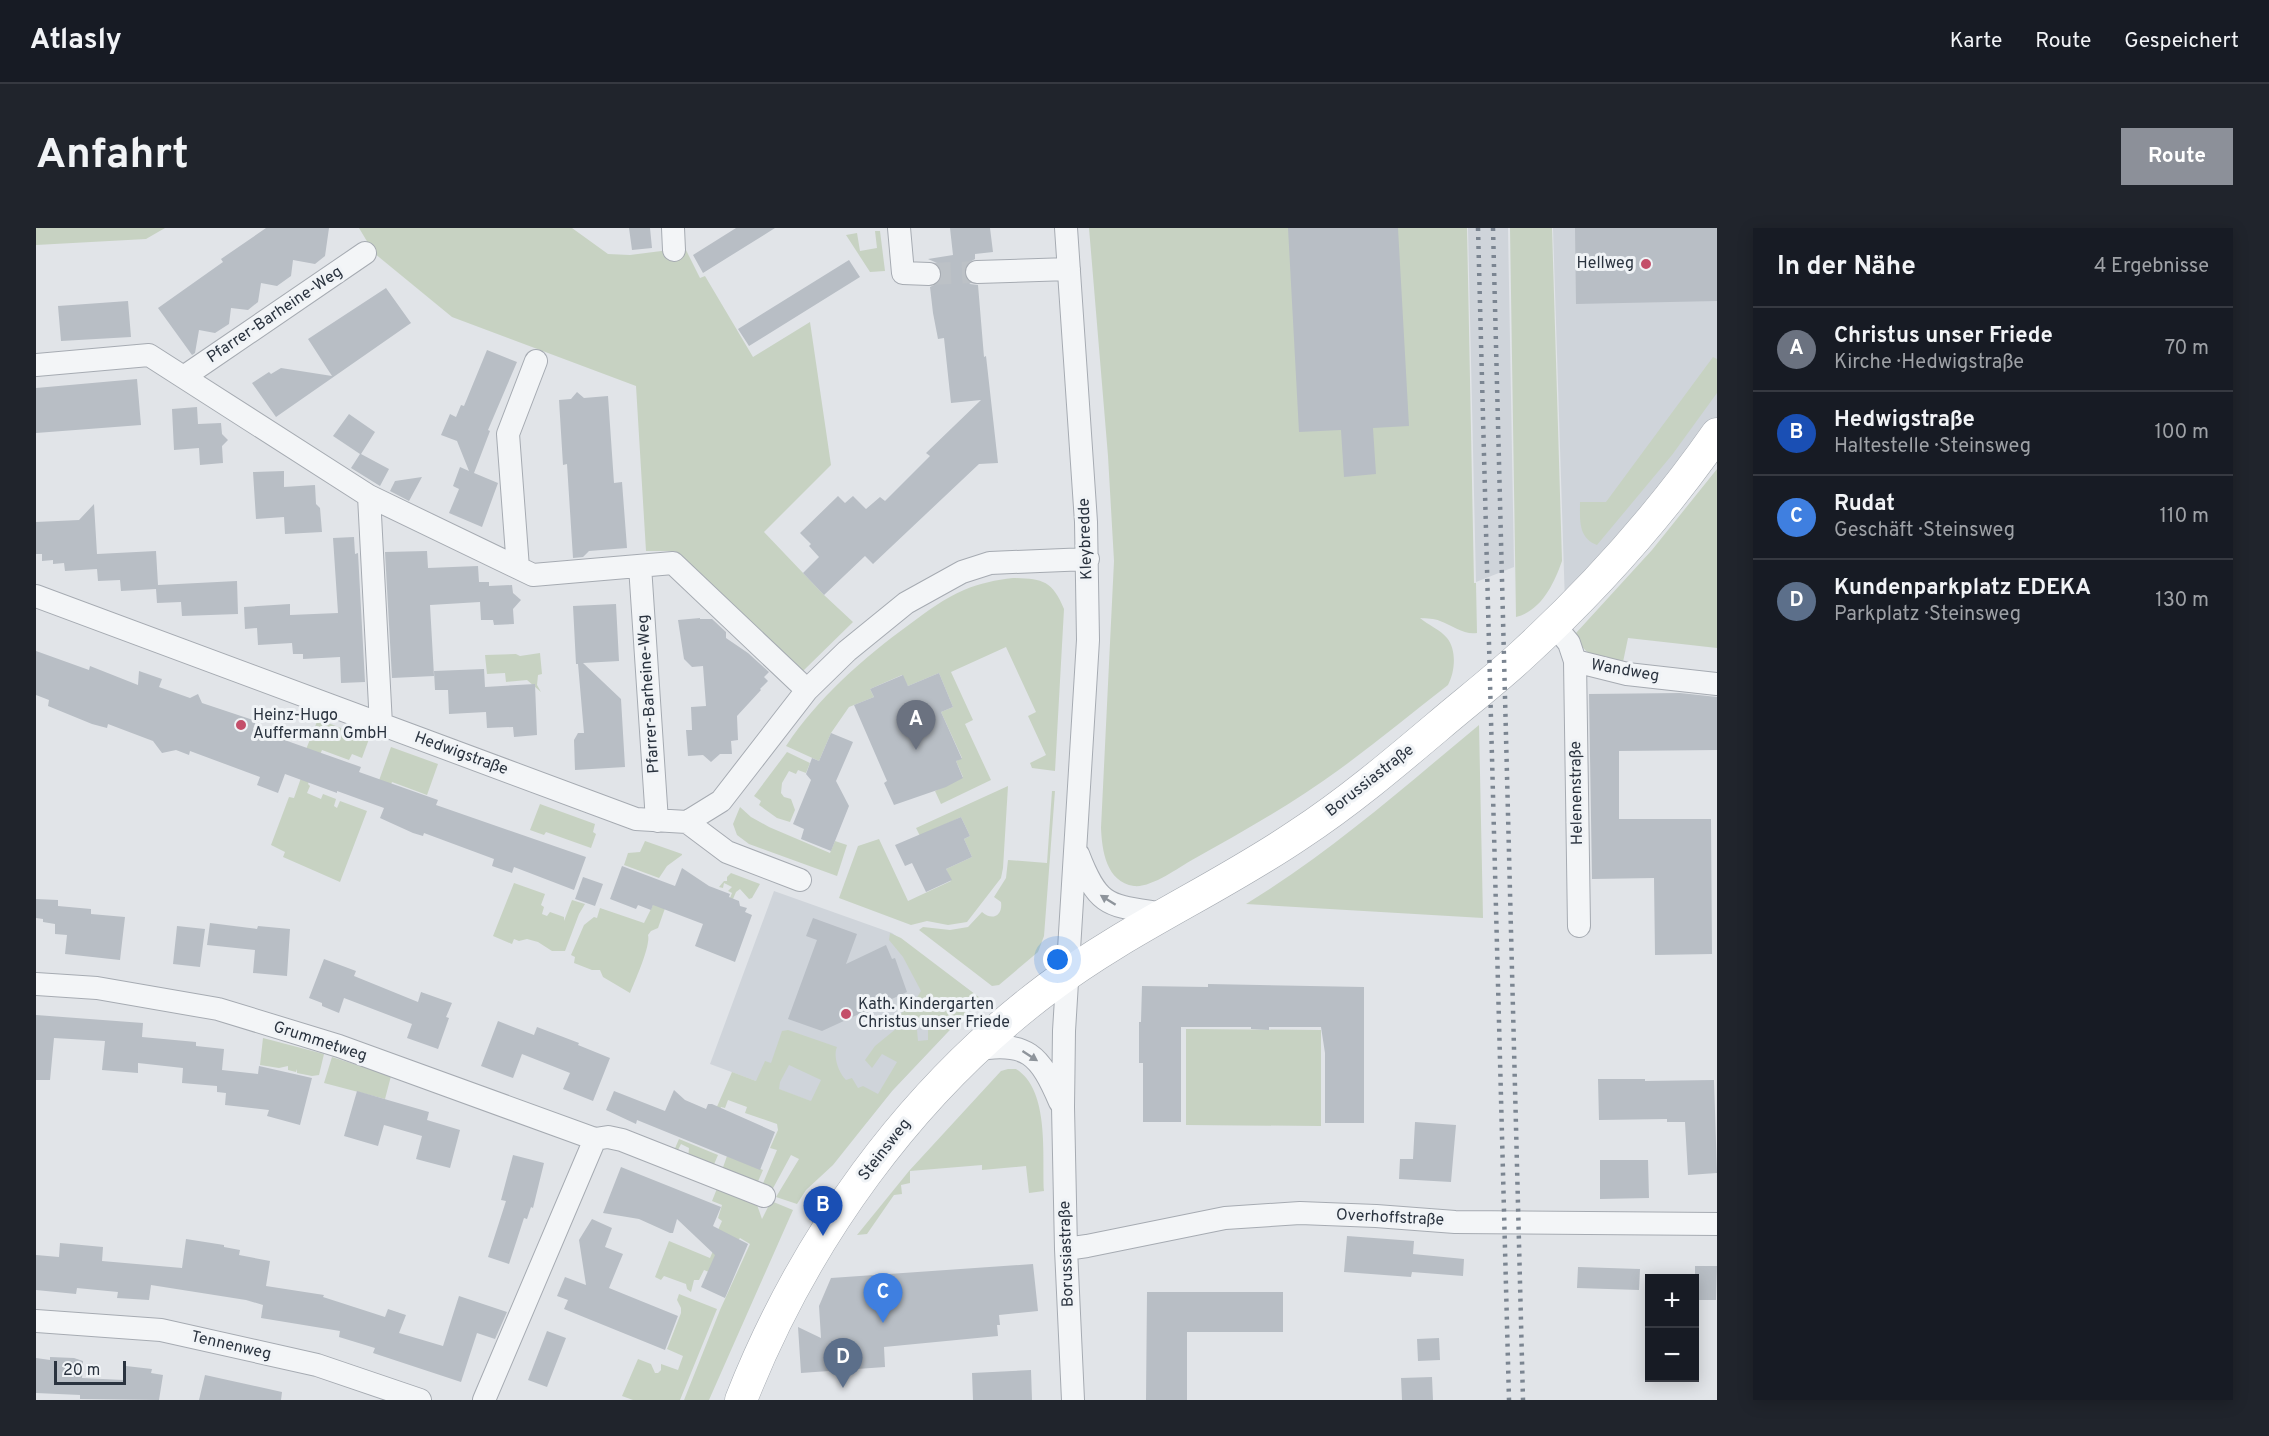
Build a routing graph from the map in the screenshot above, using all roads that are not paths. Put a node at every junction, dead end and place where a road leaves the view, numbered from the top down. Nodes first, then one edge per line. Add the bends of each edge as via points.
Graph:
1 (898, 228) edge
2 (1065, 228) edge
3 (365, 253) dead end
4 (1069, 269) junction
5 (977, 272) tunnel mouth
6 (929, 273) tunnel mouth
7 (536, 361) dead end
8 (36, 365) edge
9 (185, 376) junction
10 (1717, 434) edge
11 (369, 496) junction
12 (1088, 559) junction
13 (640, 566) junction
14 (518, 568) junction
15 (36, 596) edge
16 (1554, 625) junction
17 (1575, 661) junction
18 (1717, 684) edge
19 (807, 690) junction
20 (381, 725) junction
21 (657, 821) junction
22 (687, 822) junction
23 (1076, 851) junction
24 (800, 880) dead end
25 (1164, 914) junction
26 (1579, 926) dead end
27 (1067, 975) junction
28 (36, 984) edge
29 (974, 1050) junction
30 (1063, 1107) junction
31 (595, 1139) junction
32 (764, 1196) dead end
33 (1717, 1224) edge
34 (1066, 1249) junction
35 (36, 1321) edge
36 (420, 1400) edge
37 (484, 1400) edge
38 (741, 1400) edge
39 (1073, 1400) edge

1 - 6 street via 903,273
2 - 4 street, Kleybredde
3 - 9 street, Pfarrer-Barheine-Weg
4 - 5 street
4 - 12 street, Kleybredde
7 - 14 street via 508,434
8 - 9 street, Pfarrer-Barheine-Weg via 149,355
9 - 11 street, Pfarrer-Barheine-Weg
10 - 16 main road, Borussiastraße via 1642,530
11 - 14 street, Pfarrer-Barheine-Weg
11 - 20 street
12 - 19 street via 990,562 962,572 906,603
12 - 23 street, Kleybredde via 1088,640
13 - 14 street, Pfarrer-Barheine-Weg via 533,575
13 - 19 street, Pfarrer-Barheine-Weg via 673,563
13 - 21 street, Pfarrer-Barheine-Weg
15 - 20 street, Hedwigstraße
16 - 17 street, Wandweg via 1569,643
16 - 25 main road, Borussiastraße via 1520,658 1343,803 1224,883
17 - 18 street, Wandweg via 1627,674
17 - 26 street, Helenenstraße
19 - 22 street via 721,801
20 - 21 street, Hedwigstraße via 636,819
21 - 22 street, Hedwigstraße
22 - 24 street via 727,852
25 -> 23 street, Kleybredde via 1110,903 1092,888
23 - 27 street, Kleybredde
25 - 27 main road, Borussiastraße
27 - 29 main road, Steinsweg
27 - 30 street, Borussiastraße
28 - 31 street, Grummetweg via 97,988 218,1009 339,1046
29 -> 30 street, Borussiastraße via 996,1046 1029,1053 1046,1070
29 - 38 main road, Steinsweg via 910,1117 823,1236 759,1352
30 - 34 street, Borussiastraße
31 - 32 street, Grummetweg via 622,1140
31 - 37 street
33 - 34 street, Overhoffstraße via 1455,1222 1300,1213 1225,1218
34 - 39 street, Borussiastraße
35 - 36 street, Tennenweg via 161,1330 317,1365

